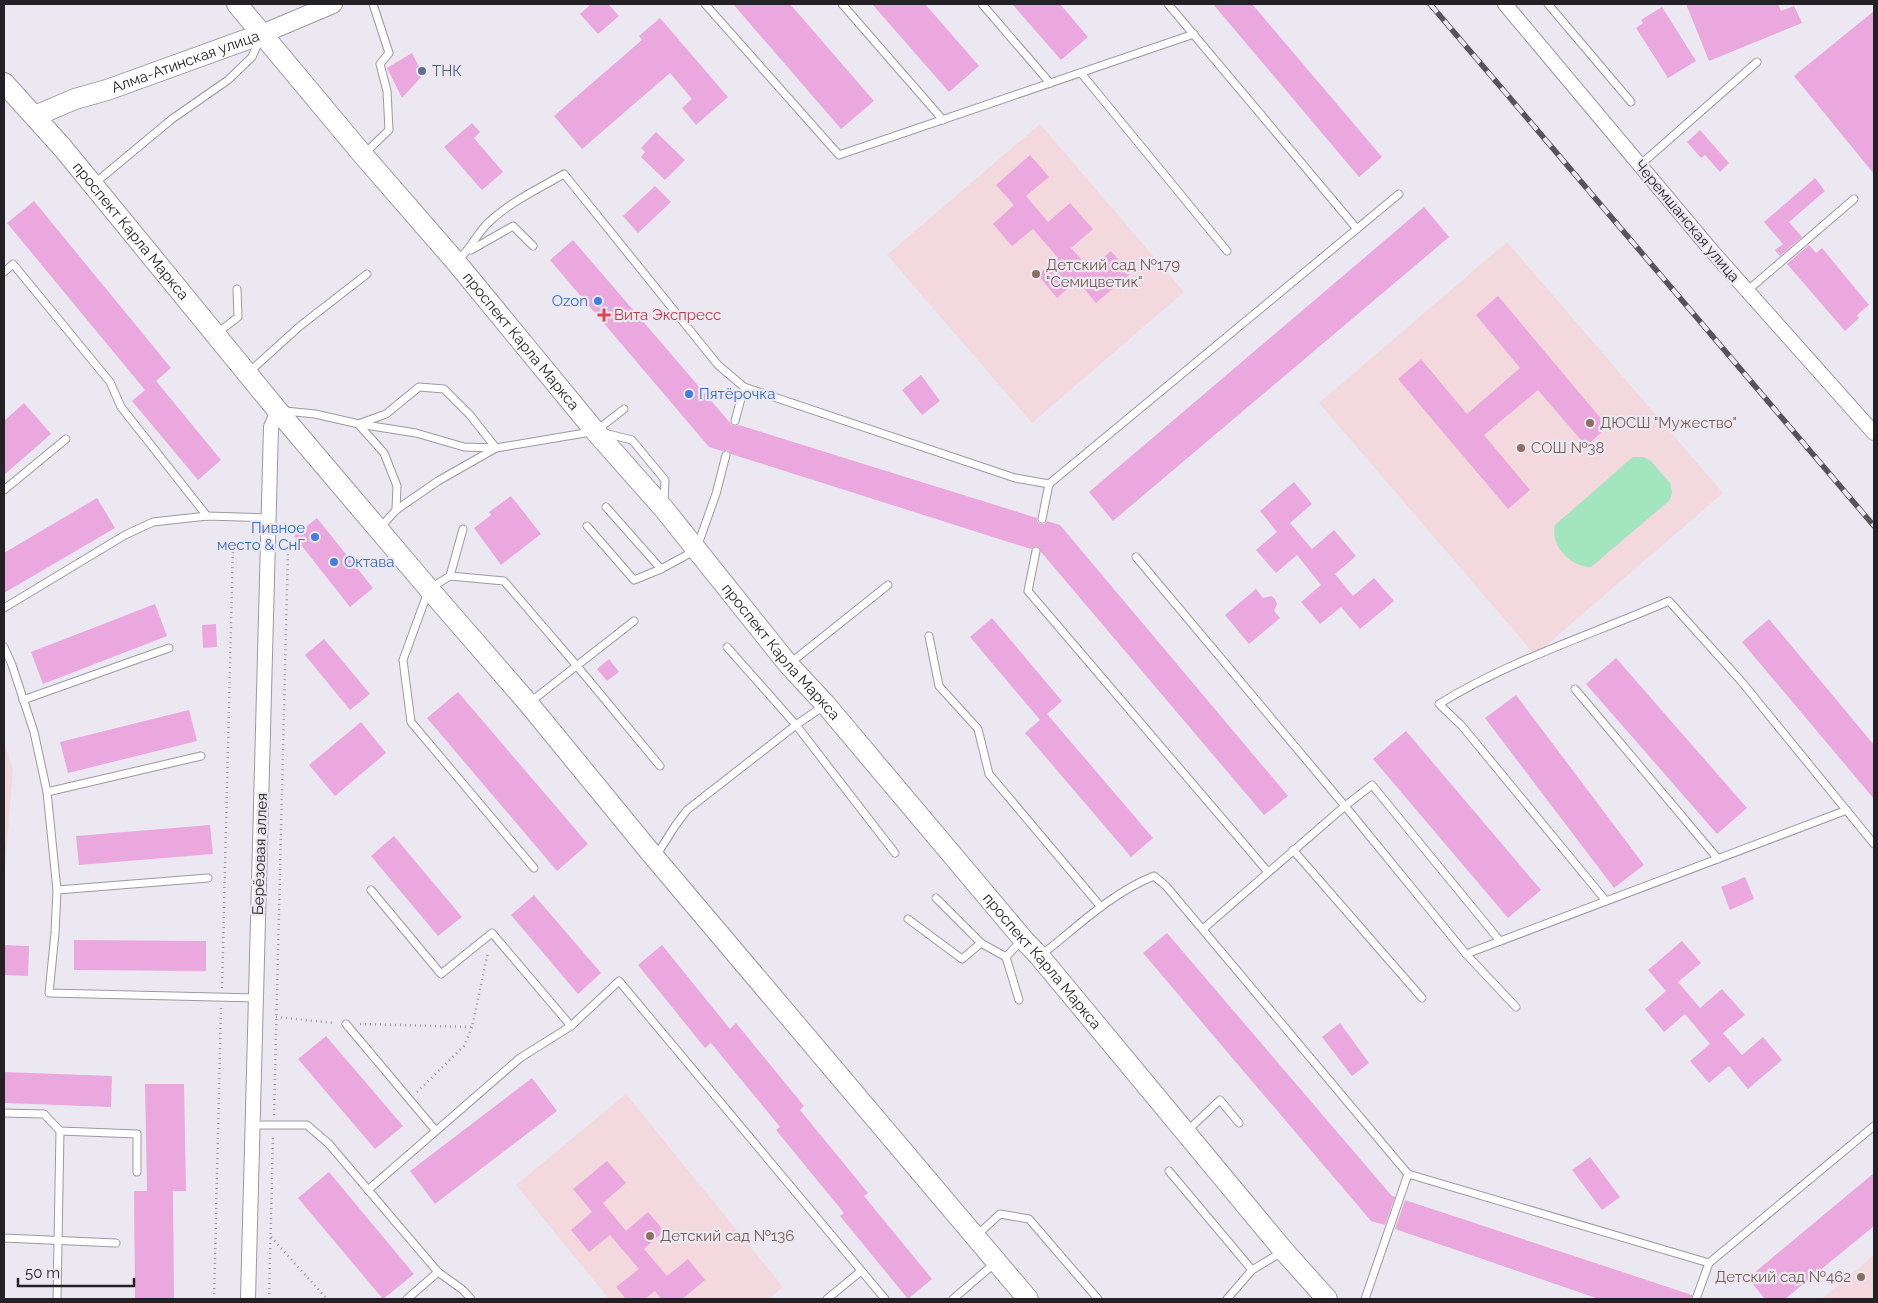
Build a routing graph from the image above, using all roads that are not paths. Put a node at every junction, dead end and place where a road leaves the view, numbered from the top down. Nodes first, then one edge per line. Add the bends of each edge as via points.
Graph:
1 (237, 4) edge
2 (373, 4) edge
3 (705, 4) edge
4 (842, 4) edge
5 (982, 4) edge
6 (1168, 4) edge
7 (1505, 4) edge
8 (1548, 4) edge
9 (326, 5) edge
10 (262, 34) junction
11 (1194, 34) junction
12 (1757, 62) dead end
13 (1081, 73) junction
14 (4, 83) edge
15 (1050, 83) junction
16 (1631, 102) dead end
17 (35, 116) junction
18 (943, 120) junction
19 (363, 155) junction
20 (1640, 165) junction
21 (93, 185) junction
22 (1399, 194) dead end
23 (1854, 199) dead end
24 (1357, 229) junction
25 (533, 246) dead end
26 (1227, 251) dead end
27 (462, 257) junction
28 (4, 272) edge
29 (367, 274) dead end
30 (237, 289) dead end
31 (1747, 291) junction
32 (216, 334) junction
33 (248, 373) junction
34 (744, 387) junction
35 (624, 409) dead end
36 (278, 410) junction
37 (735, 421) dead end
38 (359, 424) junction
39 (595, 431) junction
40 (1874, 433) edge
41 (66, 439) dead end
42 (496, 448) junction
43 (726, 454) dead end
44 (1049, 484) junction
45 (4, 490) edge
46 (606, 507) dead end
47 (396, 510) junction
48 (207, 516) junction
49 (269, 518) junction
50 (1042, 519) dead end
51 (587, 526) dead end
52 (463, 529) dead end
53 (378, 530) junction
54 (696, 550) junction
55 (1036, 551) dead end
56 (1136, 557) dead end
57 (661, 569) junction
58 (450, 576) junction
59 (888, 585) dead end
60 (429, 589) junction
61 (4, 608) edge
62 (634, 621) dead end
63 (929, 636) dead end
64 (4, 646) edge
65 (727, 647) dead end
66 (169, 648) dead end
67 (788, 664) junction
68 (577, 666) junction
69 (1575, 689) dead end
70 (23, 700) junction
71 (528, 704) junction
72 (826, 705) junction
73 (796, 725) junction
74 (201, 756) dead end
75 (660, 766) dead end
76 (48, 792) junction
77 (1345, 806) junction
78 (1847, 810) junction
79 (1874, 844) edge
80 (1293, 850) junction
81 (895, 853) dead end
82 (655, 858) junction
83 (1718, 859) junction
84 (534, 868) dead end
85 (1268, 872) junction
86 (208, 878) dead end
87 (56, 890) junction
88 (371, 890) dead end
89 (936, 898) dead end
90 (1606, 901) junction
91 (1101, 907) junction
92 (908, 920) dead end
93 (1202, 929) junction
94 (1023, 938) junction
95 (1500, 941) junction
96 (981, 943) junction
97 (1466, 954) junction
98 (1040, 956) junction
99 (1006, 957) junction
100 (256, 998) junction
101 (1422, 998) dead end
102 (1019, 1000) dead end
103 (1516, 1007) dead end
104 (346, 1024) road end
105 (571, 1026) junction
106 (4, 1113) edge
107 (1240, 1122) dead end
108 (253, 1125) junction
109 (1874, 1126) edge
110 (60, 1131) junction
111 (436, 1132) junction
112 (1185, 1132) junction
113 (1169, 1171) dead end
114 (137, 1172) dead end
115 (1408, 1174) junction
116 (368, 1190) junction
117 (975, 1236) junction
118 (4, 1238) edge
119 (58, 1239) junction
120 (116, 1243) dead end
121 (1284, 1251) junction
122 (997, 1261) junction
123 (1709, 1263) junction
124 (1252, 1270) junction
125 (862, 1271) junction
126 (438, 1272) junction
127 (57, 1299) edge
128 (248, 1299) edge
129 (407, 1299) edge
130 (471, 1299) edge
131 (827, 1299) edge
132 (885, 1299) edge
133 (954, 1299) edge
134 (1028, 1299) edge
135 (1098, 1299) edge
136 (1227, 1299) edge
137 (1327, 1299) edge
138 (1365, 1299) edge
139 (1696, 1299) edge

1 - 10 main road, проспект Карла Маркса
2 - 19 lane via 389,53 380,64 387,91 390,130
3 - 18 lane via 839,155
4 - 18 lane
5 - 15 lane
6 - 11 lane
7 - 20 street, Черемшанская улица
8 - 16 lane
9 - 10 street, Алма-Атинская улица
10 - 17 main road, Алма-Атинская улица
10 - 19 main road, проспект Карла Маркса
10 - 21 lane via 252,57 228,80 172,119
11 - 13 lane
11 - 24 lane
12 - 20 lane
13 - 15 lane
13 - 26 lane
14 - 17 main road, проспект Карла Маркса
15 - 18 lane
17 - 21 main road, проспект Карла Маркса
19 - 27 main road, проспект Карла Маркса
20 - 31 street, Черемшанская улица
21 - 32 main road, проспект Карла Маркса
22 - 24 lane
23 - 31 lane
24 - 44 lane
25 - 27 lane via 513,226
27 - 34 lane via 486,225 509,206 564,174 718,365
27 - 39 main road, проспект Карла Маркса
28 - 48 lane via 13,264 110,382 121,407
29 - 33 lane via 300,326
30 - 32 lane via 238,317
31 - 40 street, Черемшанская улица
32 - 33 main road, проспект Карла Маркса
33 - 36 main road, проспект Карла Маркса
34 - 37 lane
34 - 44 lane via 1015,478
35 - 39 lane
36 - 38 lane
36 - 49 street, Берёзовая аллея via 271,427
36 - 53 main road, проспект Карла Маркса
38 - 42 lane via 416,433 464,447
38 - 42 lane via 386,414 419,387 444,389
38 - 47 lane via 384,453 397,486
39 - 42 lane
39 - 54 main road, проспект Карла Маркса
41 - 45 lane
42 - 47 lane via 438,481
43 - 54 lane
44 - 50 lane
46 - 57 lane
47 - 53 lane
48 - 49 lane
48 - 61 lane via 153,522 125,535
49 - 100 street, Берёзовая аллея
51 - 57 lane via 634,580
52 - 58 lane
53 - 60 main road, проспект Карла Маркса
54 - 57 lane
54 - 67 main road, проспект Карла Маркса
55 - 85 lane via 1028,591
56 - 77 lane
58 - 60 lane
58 - 68 lane via 504,581
59 - 67 lane
60 - 71 main road, проспект Карла Маркса
60 - 84 lane via 404,660 411,722
62 - 68 lane
63 - 91 lane via 940,686 978,730 988,774
64 - 70 lane
65 - 73 lane
66 - 70 lane
67 - 72 main road, проспект Карла Маркса
68 - 71 lane
68 - 75 lane
69 - 83 lane
70 - 76 lane
71 - 82 main road, проспект Карла Маркса
72 - 73 lane
72 - 94 main road, проспект Карла Маркса
73 - 81 lane
73 - 82 lane via 687,810
74 - 76 lane
76 - 87 lane
77 - 80 lane
77 - 95 lane via 1372,785
77 - 97 lane
78 - 79 lane
78 - 83 lane
78 - 90 lane via 1741,681 1669,601 1524,661 1439,704 1462,726
80 - 85 lane
80 - 101 lane
82 - 117 main road, проспект Карла Маркса
83 - 90 lane
85 - 93 lane
86 - 87 lane
87 - 100 lane via 49,994
88 - 105 lane via 441,974 492,933
89 - 96 lane
90 - 95 lane
91 - 93 lane via 1154,876
91 - 98 lane
92 - 96 lane via 962,959
93 - 115 lane
94 - 98 main road, проспект Карла Маркса
94 - 99 lane
95 - 97 lane
96 - 99 lane
97 - 103 lane
98 - 112 main road, проспект Карла Маркса
99 - 102 lane
100 - 108 street, Берёзовая аллея
104 - 111 lane
105 - 111 lane via 520,1058
105 - 125 lane via 619,981
106 - 110 lane via 44,1114
107 - 112 lane via 1220,1100
108 - 116 lane via 308,1125 329,1144
108 - 128 street, Берёзовая аллея
109 - 123 lane
110 - 114 lane via 137,1134
110 - 119 lane
111 - 116 lane
112 - 121 main road, проспект Карла Маркса
113 - 124 lane
115 - 123 lane
115 - 138 lane
116 - 126 lane
117 - 122 main road, проспект Карла Маркса
117 - 135 lane via 1000,1214 1029,1220
118 - 119 lane
119 - 120 lane
119 - 127 lane
121 - 124 lane
121 - 137 main road, проспект Карла Маркса
122 - 133 lane
122 - 134 main road, проспект Карла Маркса
123 - 139 lane
124 - 136 lane
125 - 131 lane
125 - 132 lane
126 - 129 lane
126 - 130 lane

